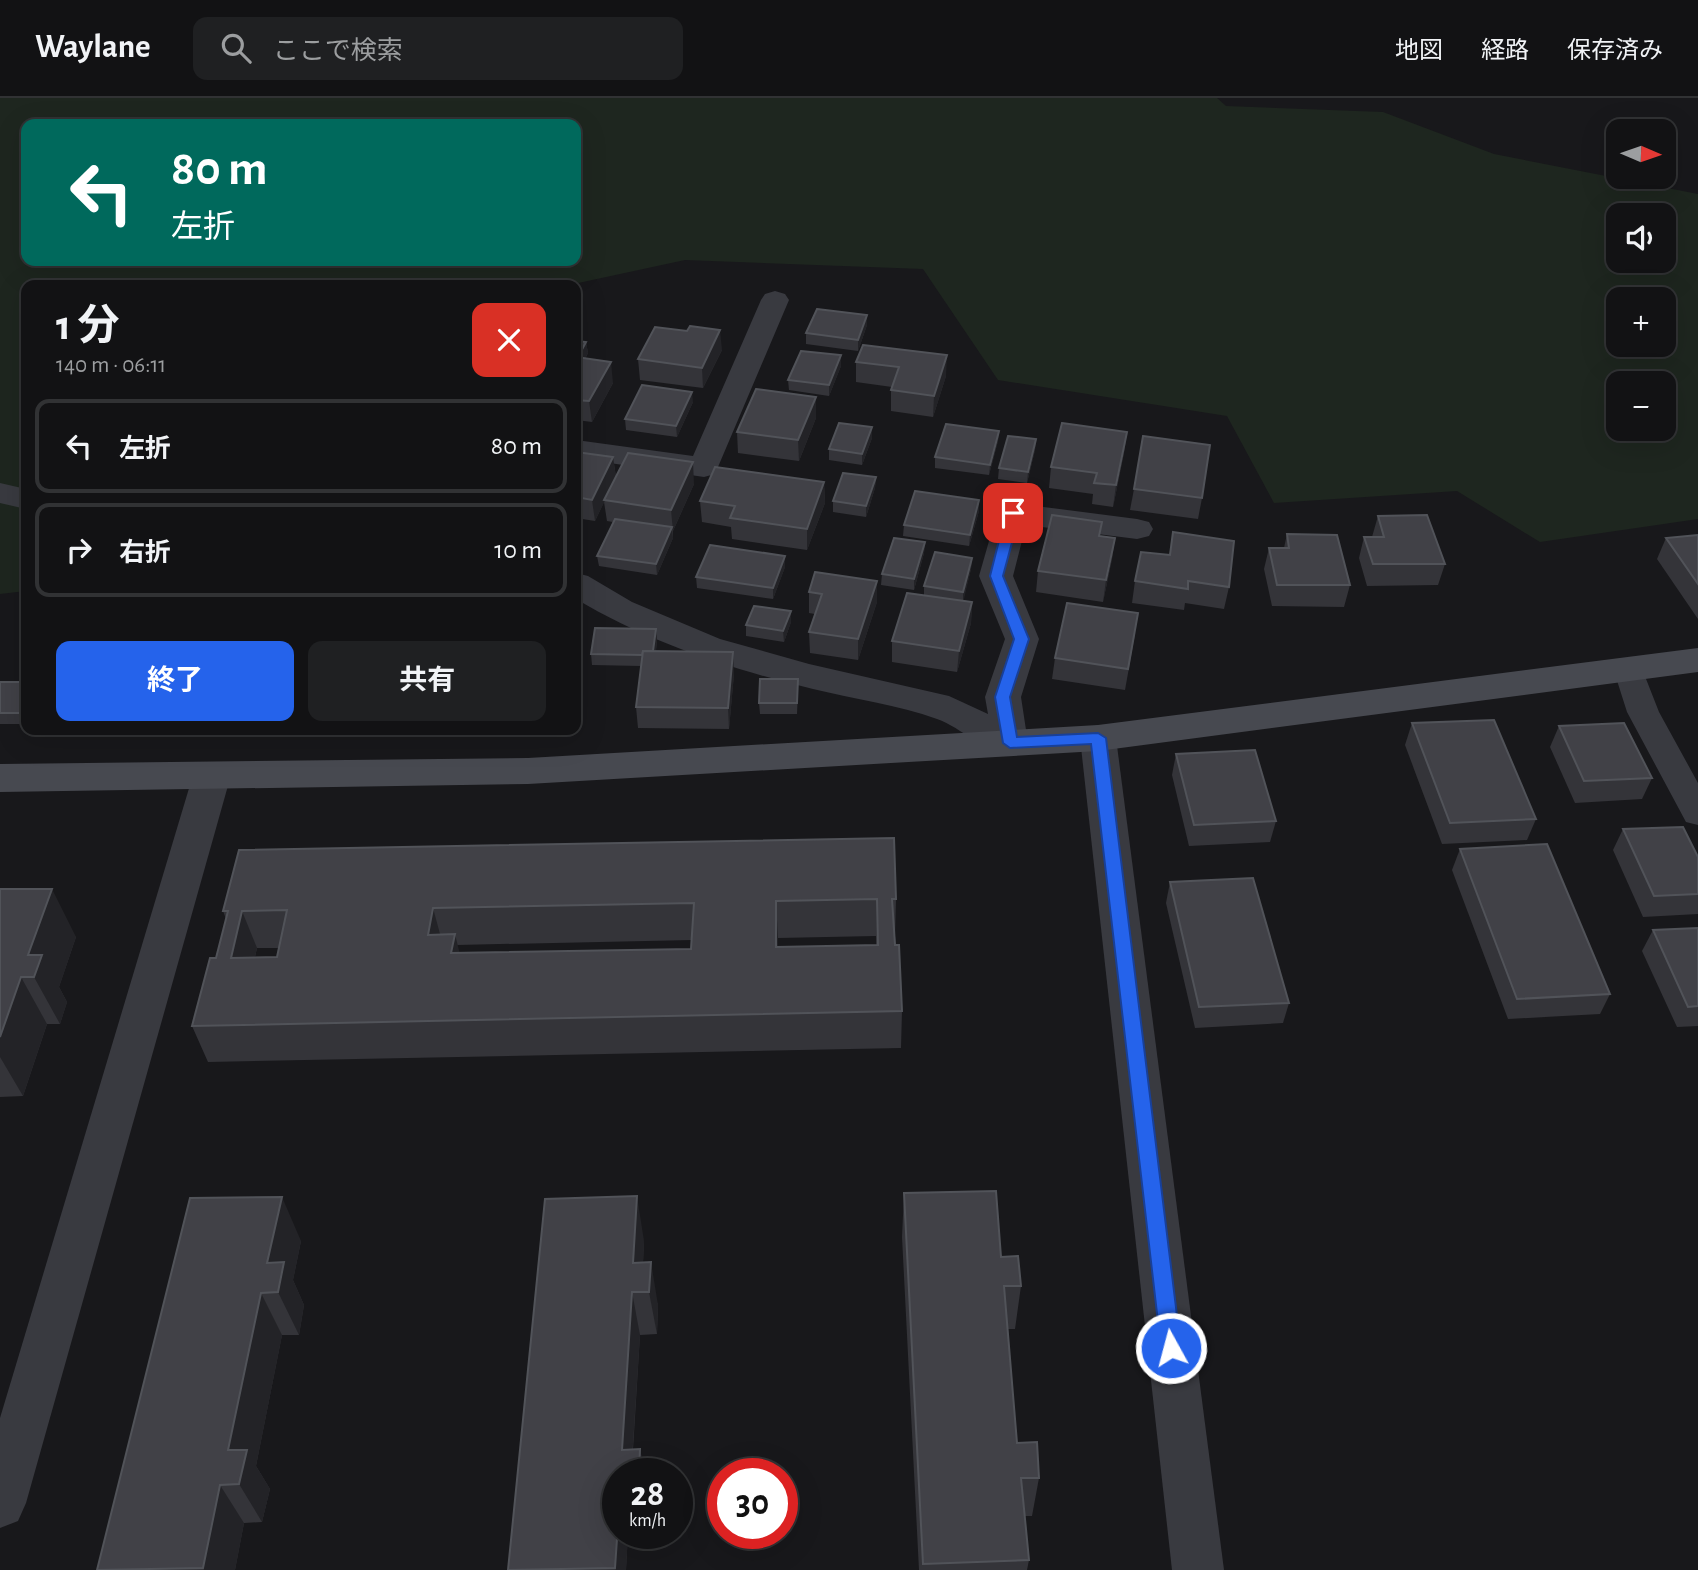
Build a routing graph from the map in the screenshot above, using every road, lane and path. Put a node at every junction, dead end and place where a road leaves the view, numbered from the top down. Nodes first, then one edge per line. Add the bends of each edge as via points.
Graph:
1 (775, 300) dead end
2 (581, 450) edge
3 (0, 493) edge
4 (21, 498) edge
5 (1137, 530) dead end
6 (581, 587) edge
7 (1698, 660) edge
8 (1628, 668) junction
9 (1098, 738) junction
10 (1010, 743) junction
11 (212, 775) junction
12 (0, 778) edge
13 (1698, 813) edge
14 (0, 1503) edge
15 (1198, 1570) edge

1 - 2 street via 704,467
3 - 4 street
5 - 10 street via 1013,513 996,576 1021,639 1003,697
6 - 10 street via 620,610 708,647 949,709
7 - 8 street
8 - 9 street
8 - 13 lane via 1643,712
9 - 10 street
9 - 15 street
10 - 11 street via 528,771
11 - 12 street
11 - 14 street

